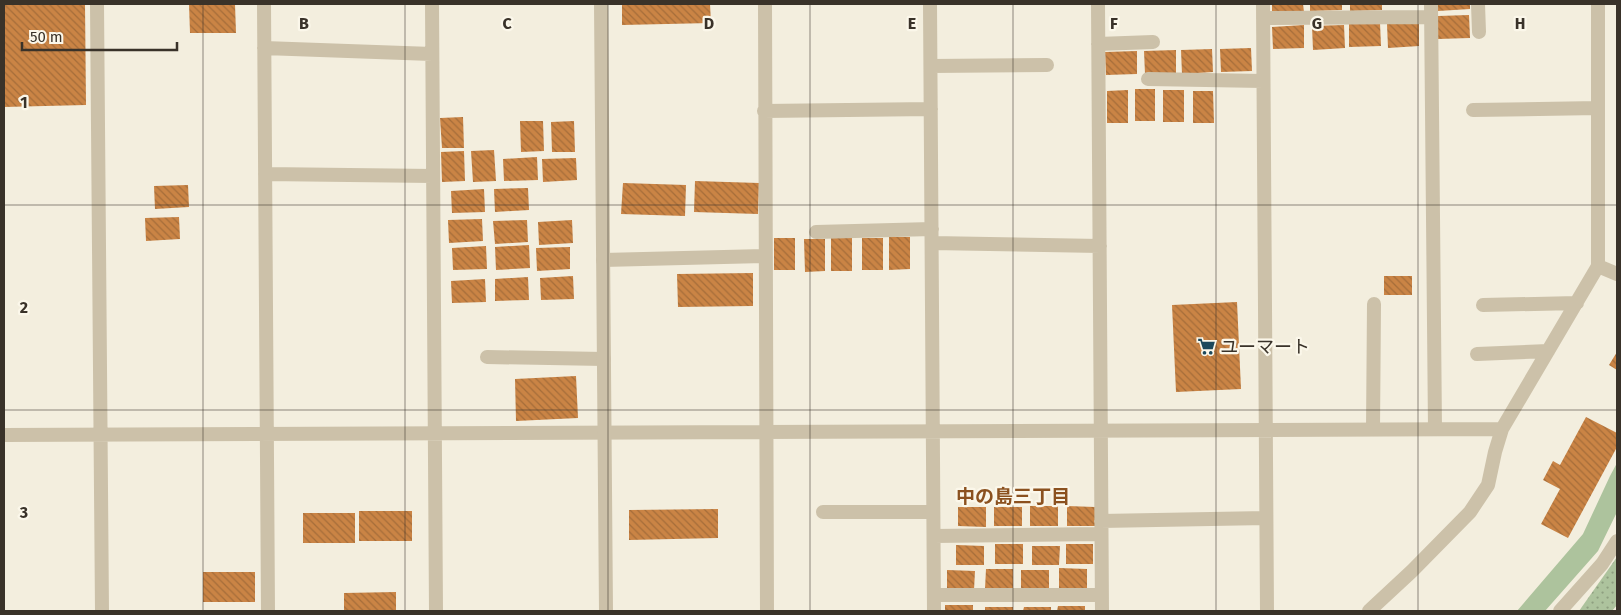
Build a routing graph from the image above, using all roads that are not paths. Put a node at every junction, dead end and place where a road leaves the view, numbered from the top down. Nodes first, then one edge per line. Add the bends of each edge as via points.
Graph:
1 (97, 4) edge
2 (264, 4) edge
3 (432, 4) edge
4 (601, 4) edge
5 (765, 4) edge
6 (930, 4) edge
7 (1098, 4) edge
8 (1478, 4) edge
9 (1598, 4) edge
10 (1431, 10) edge
11 (1263, 11) edge
12 (1479, 32) dead end
13 (1153, 42) dead end
14 (1098, 44) junction
15 (264, 48) junction
16 (432, 54) junction
17 (1047, 65) dead end
18 (931, 66) junction
19 (1148, 79) dead end
20 (1263, 81) junction
21 (1598, 108) junction
22 (931, 109) junction
23 (1473, 110) dead end
24 (764, 111) junction
25 (265, 174) junction
26 (433, 176) junction
27 (816, 232) dead end
28 (932, 236) junction
29 (1100, 246) junction
30 (765, 256) junction
31 (603, 260) junction
32 (1598, 266) junction
33 (1617, 274) edge
34 (1577, 303) junction
35 (1374, 304) dead end
36 (1483, 305) dead end
37 (1548, 351) junction
38 (1477, 354) dead end
39 (487, 357) dead end
40 (604, 359) junction
41 (1435, 429) junction
42 (1502, 429) junction
43 (1266, 430) junction
44 (1373, 430) junction
45 (933, 431) junction
46 (1101, 431) junction
47 (766, 432) junction
48 (605, 433) junction
49 (266, 434) junction
50 (435, 434) junction
51 (4, 435) edge
52 (100, 435) junction
53 (823, 512) dead end
54 (933, 512) junction
55 (1266, 518) junction
56 (1101, 527) junction
57 (934, 536) junction
58 (1617, 541) edge
59 (934, 594) junction
60 (1102, 595) junction
61 (102, 611) edge
62 (268, 611) edge
63 (436, 611) edge
64 (606, 611) edge
65 (767, 611) edge
66 (934, 611) edge
67 (1102, 611) edge
68 (1267, 611) edge
69 (1369, 611) edge
70 (1560, 611) edge

1 - 52 street
2 - 15 street
3 - 16 street
4 - 31 street
5 - 24 street
6 - 18 street
7 - 14 street
8 - 12 street
9 - 21 street
10 - 11 street
10 - 41 street
11 - 20 street
13 - 14 street
14 - 29 street
15 - 16 street
15 - 25 street
16 - 26 street
17 - 18 street
18 - 22 street
19 - 20 street
20 - 43 street
21 - 23 street
21 - 32 street
22 - 24 street
22 - 28 street
24 - 30 street
25 - 26 street
25 - 49 street
26 - 50 street
27 - 28 street
28 - 29 street
28 - 45 street
29 - 46 street
30 - 31 street
30 - 47 street
31 - 40 street
32 - 33 street
32 - 34 street
34 - 36 street
34 - 37 street
35 - 44 street
37 - 38 street
37 - 42 street
39 - 40 street
40 - 48 street
41 - 42 street
41 - 44 street
42 - 69 street via 1488,486 1470,512
43 - 44 street
43 - 46 street
43 - 55 street
45 - 46 street
45 - 47 street
45 - 54 street
46 - 56 street
47 - 48 street
47 - 65 street
48 - 50 street
48 - 64 street
49 - 50 street
49 - 52 street
49 - 62 street
50 - 63 street
51 - 52 street
52 - 61 street
53 - 54 street
54 - 57 street
55 - 56 street
55 - 68 street
56 - 57 street
56 - 60 street
57 - 59 street
58 - 70 street via 1602,564
59 - 60 street
59 - 66 street
60 - 67 street

